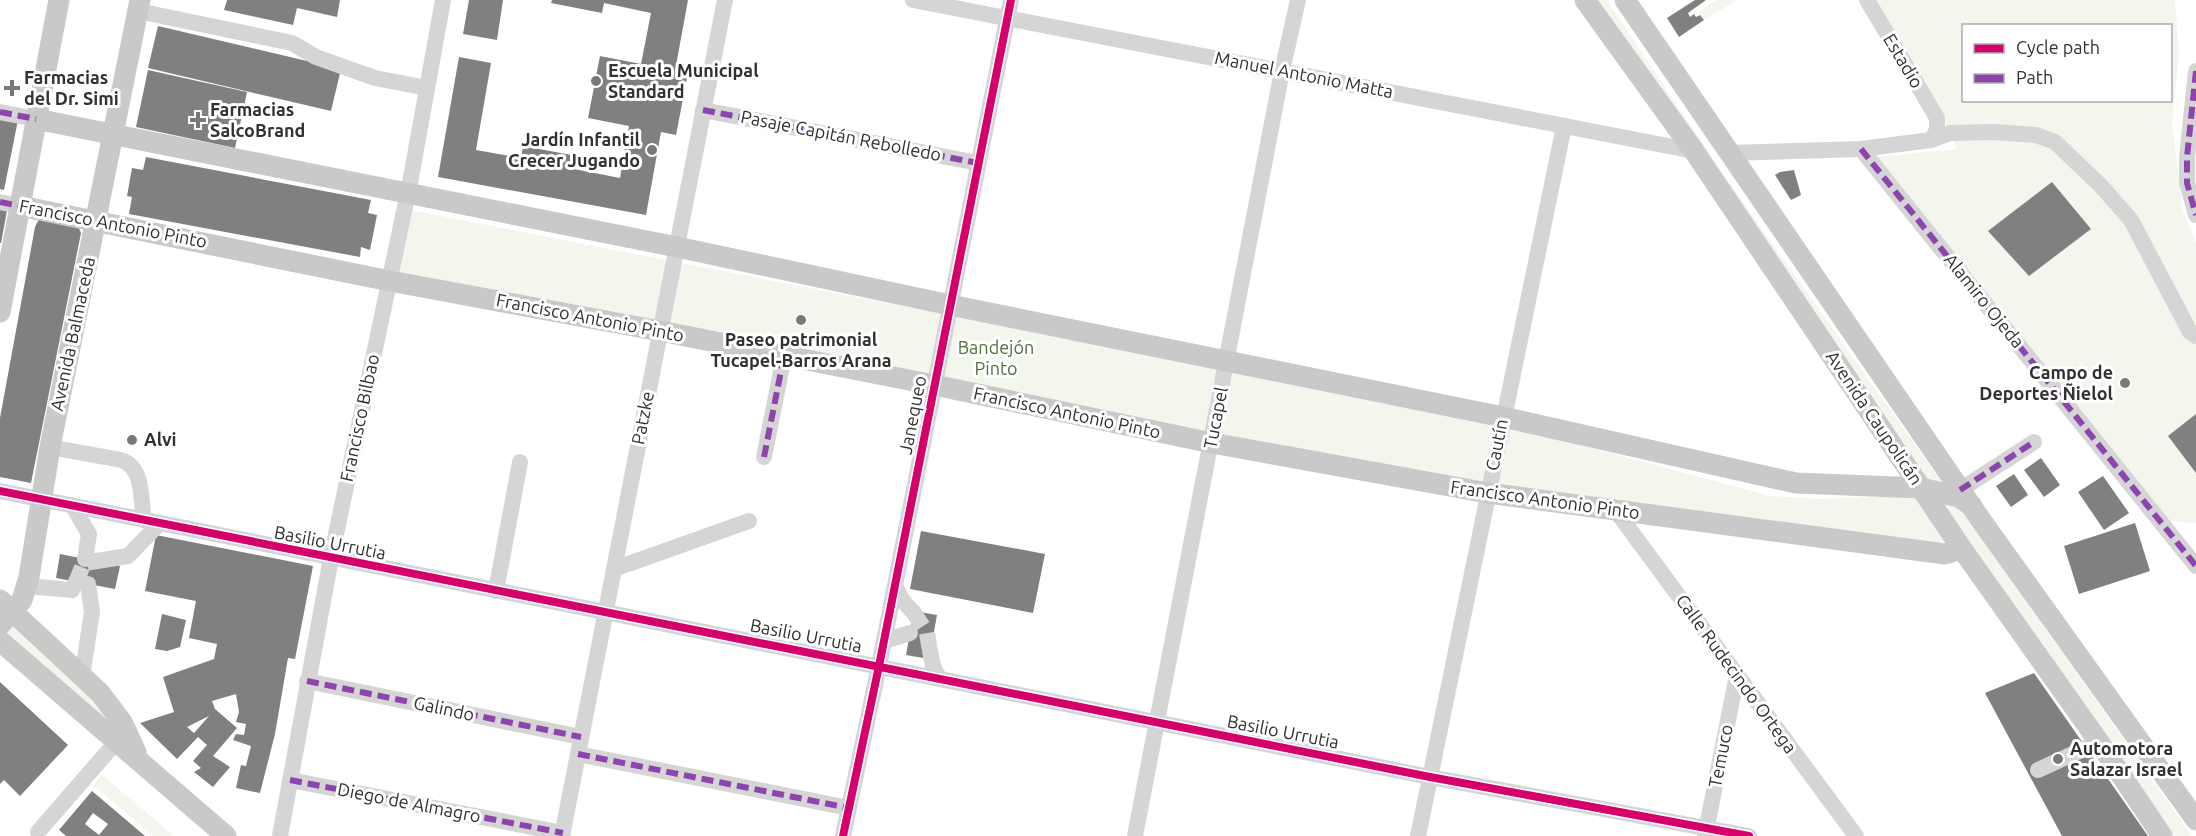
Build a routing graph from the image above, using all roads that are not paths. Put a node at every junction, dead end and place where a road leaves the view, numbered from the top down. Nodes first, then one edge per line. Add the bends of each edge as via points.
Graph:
1 (59, 0) edge
2 (443, 0) edge
3 (725, 0) edge
4 (913, 0) edge
5 (1011, 0) edge
6 (1298, 0) edge
7 (1585, 0) edge
8 (1625, 0) edge
9 (1867, 0) edge
10 (139, 6) edge
11 (1008, 18) junction
12 (1282, 71) junction
13 (2196, 71) edge
14 (427, 88) junction
15 (703, 110) junction
16 (0, 112) edge
17 (36, 119) junction
18 (1564, 126) junction
19 (1679, 130) junction
20 (114, 135) junction
21 (1931, 140) junction
22 (1861, 149) junction
23 (1694, 151) junction
24 (1729, 153) junction
25 (978, 163) junction
26 (408, 194) junction
27 (10, 204) edge
28 (2196, 214) edge
29 (97, 220) junction
30 (677, 247) junction
31 (390, 281) junction
32 (950, 305) junction
33 (0, 312) edge
34 (660, 331) junction
35 (2196, 336) edge
36 (784, 356) junction
37 (1227, 361) junction
38 (934, 386) junction
39 (1503, 417) junction
40 (2034, 442) dead end
41 (1212, 443) junction
42 (50, 447) junction
43 (764, 457) dead end
44 (520, 462) dead end
45 (1921, 488) junction
46 (0, 491) edge
47 (1488, 493) junction
48 (1966, 498) junction
49 (43, 500) junction
50 (72, 505) junction
51 (1616, 511) junction
52 (749, 521) dead end
53 (152, 522) junction
54 (1962, 549) junction
55 (331, 558) junction
56 (2196, 566) edge
57 (614, 569) junction
58 (27, 586) junction
59 (895, 586) junction
60 (496, 591) junction
61 (4, 612) edge
62 (606, 612) junction
63 (914, 613) tunnel mouth
64 (910, 633) dead end
65 (0, 641) edge
66 (884, 641) junction
67 (930, 651) tunnel mouth
68 (879, 666) junction
69 (1737, 675) junction
70 (82, 676) junction
71 (939, 678) junction
72 (307, 681) junction
73 (1156, 722) junction
74 (2127, 725) junction
75 (581, 737) junction
76 (117, 741) junction
77 (2099, 742) junction
78 (578, 754) junction
79 (142, 763) junction
80 (2038, 770) dead end
81 (1430, 777) junction
82 (290, 780) junction
83 (849, 808) junction
84 (2145, 810) junction
85 (2196, 820) edge
86 (38, 832) dead end
87 (1706, 832) edge
88 (563, 834) edge
89 (226, 836) edge
90 (280, 836) edge
91 (843, 836) edge
92 (1135, 836) edge
93 (1418, 836) edge
94 (1749, 836) edge
95 (1856, 836) edge
96 (2162, 836) edge
97 (2171, 836) edge

1 - 17 main road
2 - 14 street, Francisco Bilbao
3 - 15 street, Patzke
4 - 11 street, Manuel Antonio Matta
5 - 11 street, Janequeo
6 - 12 street, Tucapel
7 - 19 main road, Avenida Caupolicán
8 - 24 main road, Avenida Caupolicán
9 - 21 street, Estadio via 1937,118
10 - 14 street via 292,43 316,57 375,78
10 - 20 main road, Avenida Balmaceda
11 - 12 street, Manuel Antonio Matta
11 - 25 street, Janequeo
12 - 18 street, Manuel Antonio Matta
12 - 37 street, Tucapel
13 - 28 street via 2187,157 2187,183
14 - 26 street, Francisco Bilbao
15 - 25 street, Pasaje Capitán Rebolledo
15 - 30 street, Patzke
16 - 17 street
17 - 20 main road
17 - 27 main road
18 - 23 street, Manuel Antonio Matta
18 - 39 street, Cautín
19 - 23 main road, Avenida Caupolicán
19 - 24 main road via 1703,150
20 - 26 main road
20 - 29 main road, Avenida Balmaceda
21 - 22 street
21 - 35 street via 1950,133 1994,132 2036,135 2055,142 2131,220 2190,332
22 - 24 street
22 - 56 street, Alamiro Ojeda
23 - 45 main road, Avenida Caupolicán
24 - 48 main road, Avenida Caupolicán
25 - 32 street, Janequeo
26 - 30 main road
26 - 31 street, Francisco Bilbao
27 - 29 main road, Francisco Antonio Pinto
27 - 33 main road
29 - 31 main road, Francisco Antonio Pinto
29 - 42 main road, Avenida Balmaceda
30 - 32 main road
30 - 34 street, Patzke
31 - 34 main road, Francisco Antonio Pinto
31 - 55 street, Francisco Bilbao
32 - 37 main road
32 - 38 street, Janequeo
34 - 36 main road, Francisco Antonio Pinto
34 - 57 street, Patzke
36 - 38 main road, Francisco Antonio Pinto
36 - 43 street
37 - 39 main road
37 - 41 street, Tucapel
38 - 41 main road, Francisco Antonio Pinto
38 - 59 street, Janequeo
39 - 45 main road via 1796,483
39 - 47 street, Cautín
40 - 48 street
41 - 47 main road, Francisco Antonio Pinto
41 - 73 street, Tucapel
42 - 49 main road, Avenida Balmaceda
42 - 53 street via 130,465 137,474
44 - 60 street
45 - 48 main road
45 - 54 main road, Avenida Caupolicán
46 - 49 street, Basilio Urrutia
47 - 51 main road, Francisco Antonio Pinto
47 - 81 street, Cautín
48 - 74 main road, Avenida Caupolicán
49 - 50 street, Basilio Urrutia
49 - 58 main road, Avenida Balmaceda
50 - 53 street, Basilio Urrutia
50 - 53 street via 89,534 91,560 128,555
51 - 54 main road, Francisco Antonio Pinto via 1945,554
51 - 69 street, Calle Rudecindo Ortega
52 - 57 street
53 - 55 street, Basilio Urrutia
54 - 77 main road, Avenida Caupolicán
55 - 60 street, Basilio Urrutia
55 - 72 street, Francisco Bilbao
57 - 62 street, Patzke
58 - 61 main road, Avenida Balmaceda via 22,600
58 - 70 street via 72,590 82,583 92,612
59 - 63 street
59 - 66 street, Janequeo
60 - 62 street, Basilio Urrutia
61 - 70 main road
62 - 68 street, Basilio Urrutia
62 - 75 street, Patzke
64 - 66 street
65 - 76 main road
66 - 68 street, Janequeo
67 - 71 street
68 - 71 street, Basilio Urrutia
68 - 83 street, Janequeo
69 - 87 street, Temuco
69 - 95 street, Calle Rudecindo Ortega
70 - 79 main road via 122,722
71 - 73 street, Basilio Urrutia
72 - 75 street, Galindo
72 - 82 street, Francisco Bilbao
73 - 81 street, Basilio Urrutia
73 - 92 street, Tucapel
74 - 77 main road
74 - 85 main road, Avenida Caupolicán
75 - 78 street, Patzke
76 - 79 main road
76 - 86 street
77 - 80 street
77 - 84 main road, Avenida Caupolicán
78 - 83 street
78 - 88 street, Patzke
79 - 89 main road
81 - 87 street, Basilio Urrutia
81 - 93 street, Cautín
82 - 88 street, Diego de Almagro
82 - 90 street, Francisco Bilbao
83 - 91 street, Janequeo
84 - 96 main road, Avenida Caupolicán
84 - 97 main road
87 - 94 street, Basilio Urrutia

